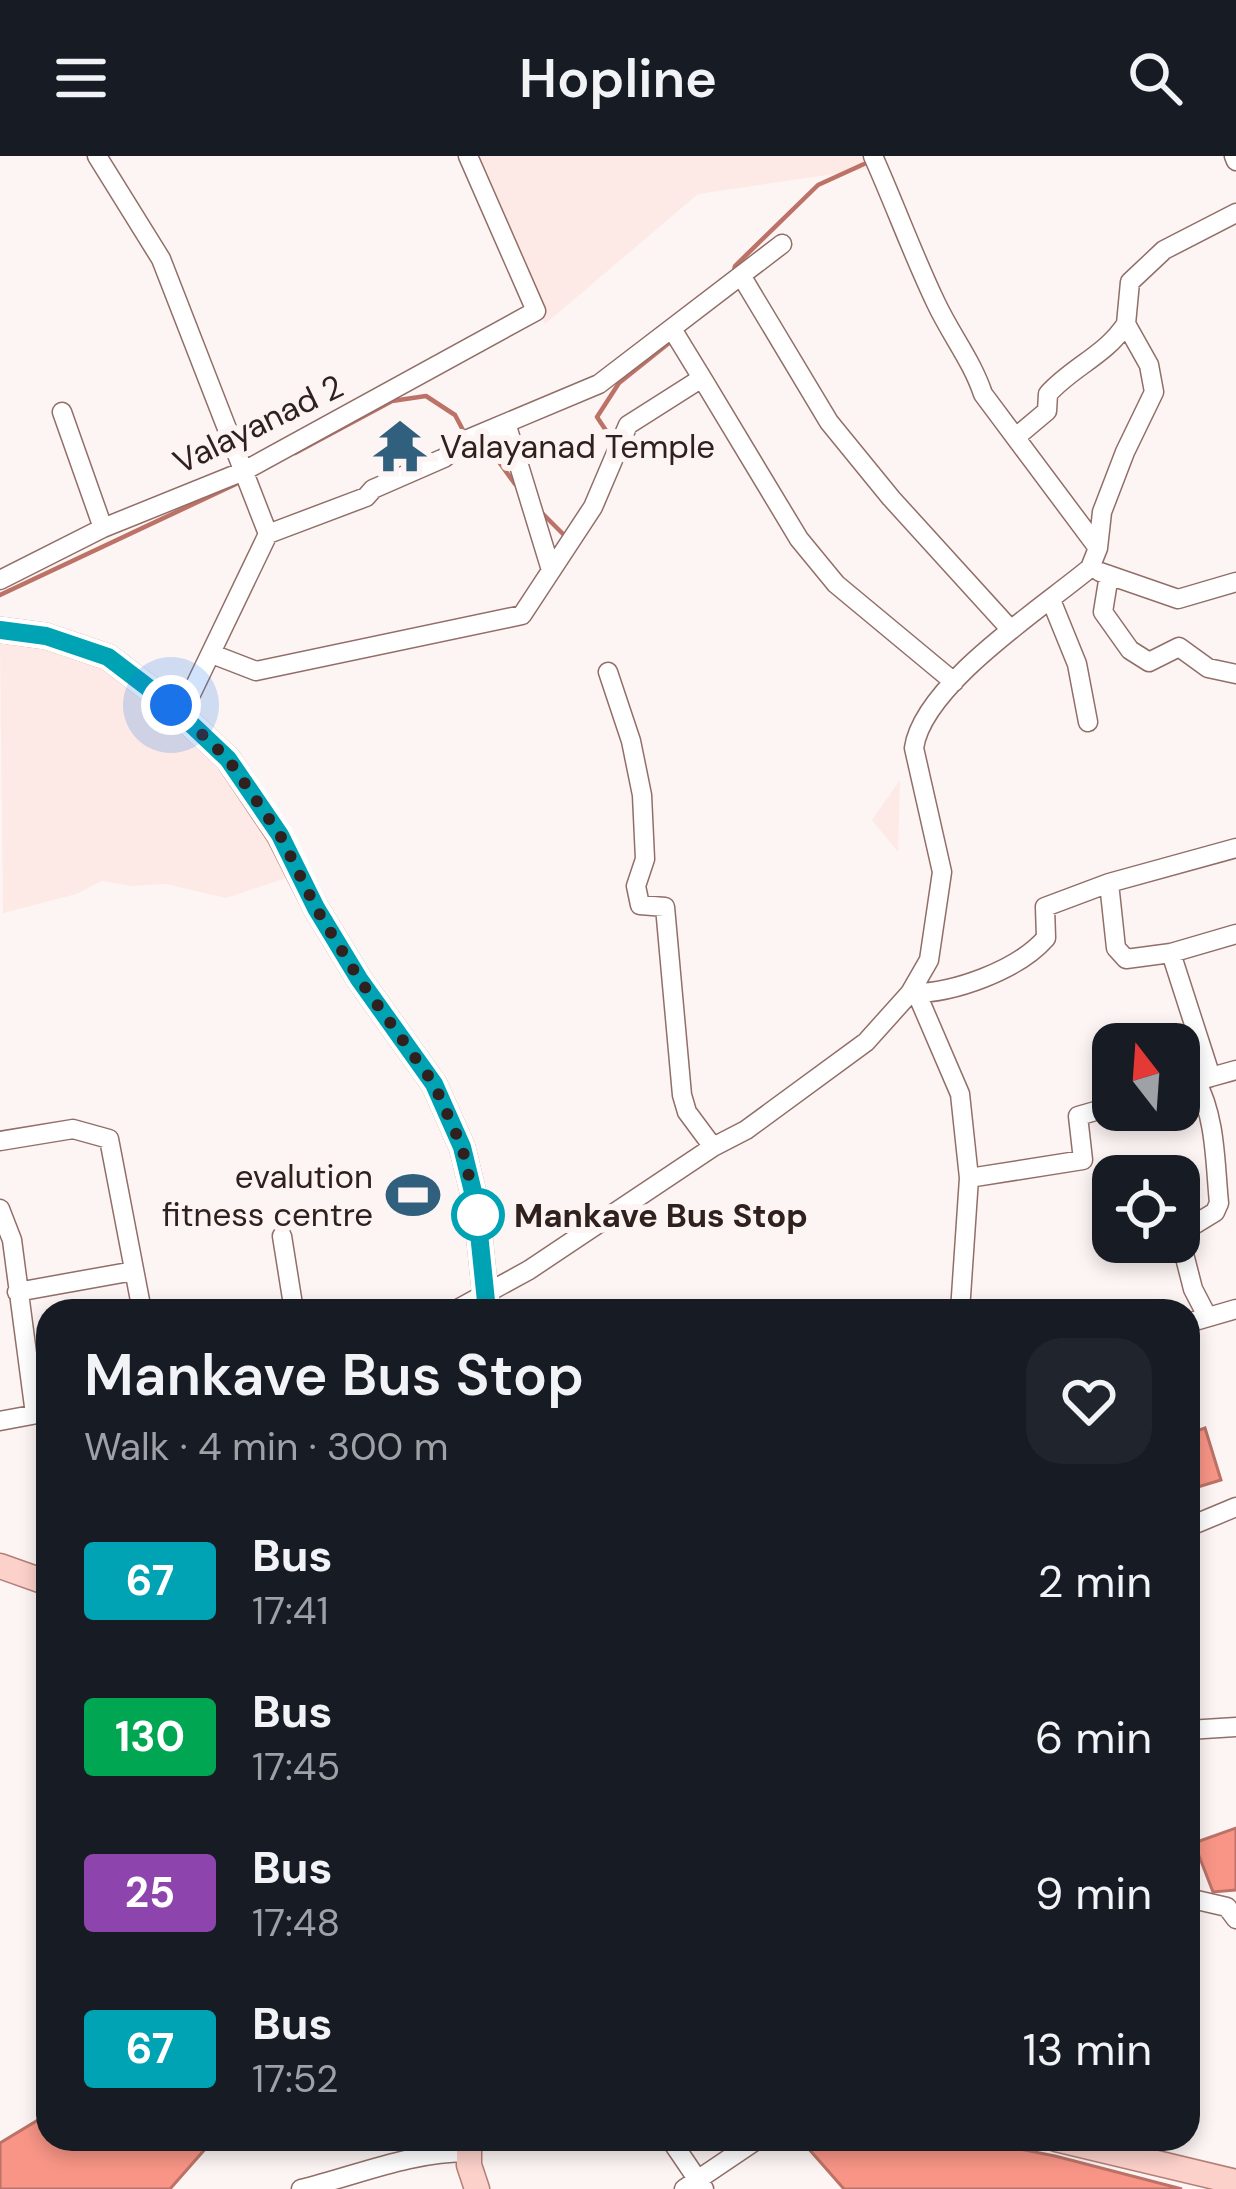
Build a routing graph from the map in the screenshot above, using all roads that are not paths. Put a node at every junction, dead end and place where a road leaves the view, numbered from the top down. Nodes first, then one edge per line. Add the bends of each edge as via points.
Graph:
1 (97, 156) edge
2 (468, 156) edge
3 (873, 156) edge
4 (1236, 213) edge
5 (782, 244) dead end
6 (742, 277) junction
7 (1126, 324) junction
8 (672, 329) junction
9 (702, 377) junction
10 (62, 412) dead end
11 (506, 423) junction
12 (1016, 437) junction
13 (244, 471) junction
14 (103, 528) junction
15 (268, 534) junction
16 (1098, 548) junction
17 (551, 570) junction
18 (1100, 572) junction
19 (0, 580) edge
20 (1236, 582) edge
21 (1051, 600) junction
22 (0, 630) edge
23 (1011, 631) junction
24 (212, 655) junction
25 (608, 672) dead end
26 (1236, 674) edge
27 (954, 682) junction
28 (181, 715) junction
29 (1088, 722) dead end
30 (1236, 848) edge
31 (1109, 883) junction
32 (1236, 934) edge
33 (1171, 953) junction
34 (913, 994) junction
35 (1185, 1023) edge
36 (1236, 1070) edge
37 (1200, 1081) edge
38 (1200, 1088) edge
39 (1092, 1112) edge
40 (0, 1141) edge
41 (713, 1147) junction
42 (969, 1178) junction
43 (0, 1209) edge
44 (282, 1236) dead end
45 (134, 1271) junction
46 (17, 1292) junction
47 (140, 1299) edge
48 (292, 1299) edge
49 (486, 1299) edge
50 (493, 1299) edge
51 (961, 1299) edge
52 (1195, 1299) edge
53 (1236, 1309) edge
54 (1200, 1319) edge
55 (36, 1388) edge
56 (36, 1414) edge
57 (0, 1421) edge
58 (1236, 1507) edge
59 (1200, 1523) edge
60 (0, 1566) edge
61 (36, 1578) edge
62 (1236, 1727) edge
63 (1200, 1729) edge
64 (1200, 1901) edge
65 (1236, 1919) edge
66 (442, 2151) edge
67 (470, 2151) edge
68 (676, 2151) edge
69 (742, 2151) edge
70 (1137, 2151) edge
71 (1236, 2182) edge
72 (695, 2186) edge
73 (301, 2189) edge
74 (477, 2189) edge

1 - 13 street via 161,259
2 - 13 street, Valayanad 2 via 536,311
3 - 12 street via 958,346
4 - 7 street via 1164,250 1130,282
5 - 6 street
6 - 8 street
6 - 23 street via 829,422
7 - 12 street via 1115,342 1058,382 1047,411
7 - 16 street via 1154,392 1102,512
8 - 9 street
8 - 11 street via 599,384
9 - 17 street via 628,425 592,507
9 - 27 street via 836,584
10 - 14 street
11 - 15 street via 366,496
11 - 17 street
12 - 16 street
13 - 14 street, Valayanad 2
13 - 15 street
14 - 19 street, Valayanad 2
15 - 24 street
16 - 18 street
17 - 24 street via 522,615 256,670
18 - 20 street via 1178,599
18 - 21 street
18 - 26 street via 1103,612 1130,650 1149,662 1180,647 1208,668
21 - 23 street
21 - 29 street via 1077,664
22 - 28 main road via 108,657
23 - 27 street
24 - 28 street
25 - 41 street via 643,795 640,904 665,907 682,1095
27 - 34 street via 914,748 942,872 929,960
28 - 49 main road via 228,759 359,979 434,1084 472,1185
30 - 31 street
31 - 33 street via 1116,948 1126,959
31 - 34 street via 1045,907 1046,938 1033,953 988,977
32 - 33 street
33 - 35 street
34 - 41 street via 866,1042
34 - 42 street via 960,1094
36 - 37 street
38 - 52 street via 1219,1203 1179,1234
39 - 42 street via 1078,1116 1083,1160
40 - 45 street via 73,1129 109,1139
41 - 50 street
42 - 51 street
43 - 46 street
44 - 48 street
45 - 46 street
45 - 47 street
46 - 55 street
53 - 54 street
56 - 57 street
58 - 59 street
60 - 61 main road
62 - 63 street
64 - 65 street via 1227,1907
66 - 73 street
67 - 74 main road
68 - 72 street
69 - 72 street
70 - 71 main road

